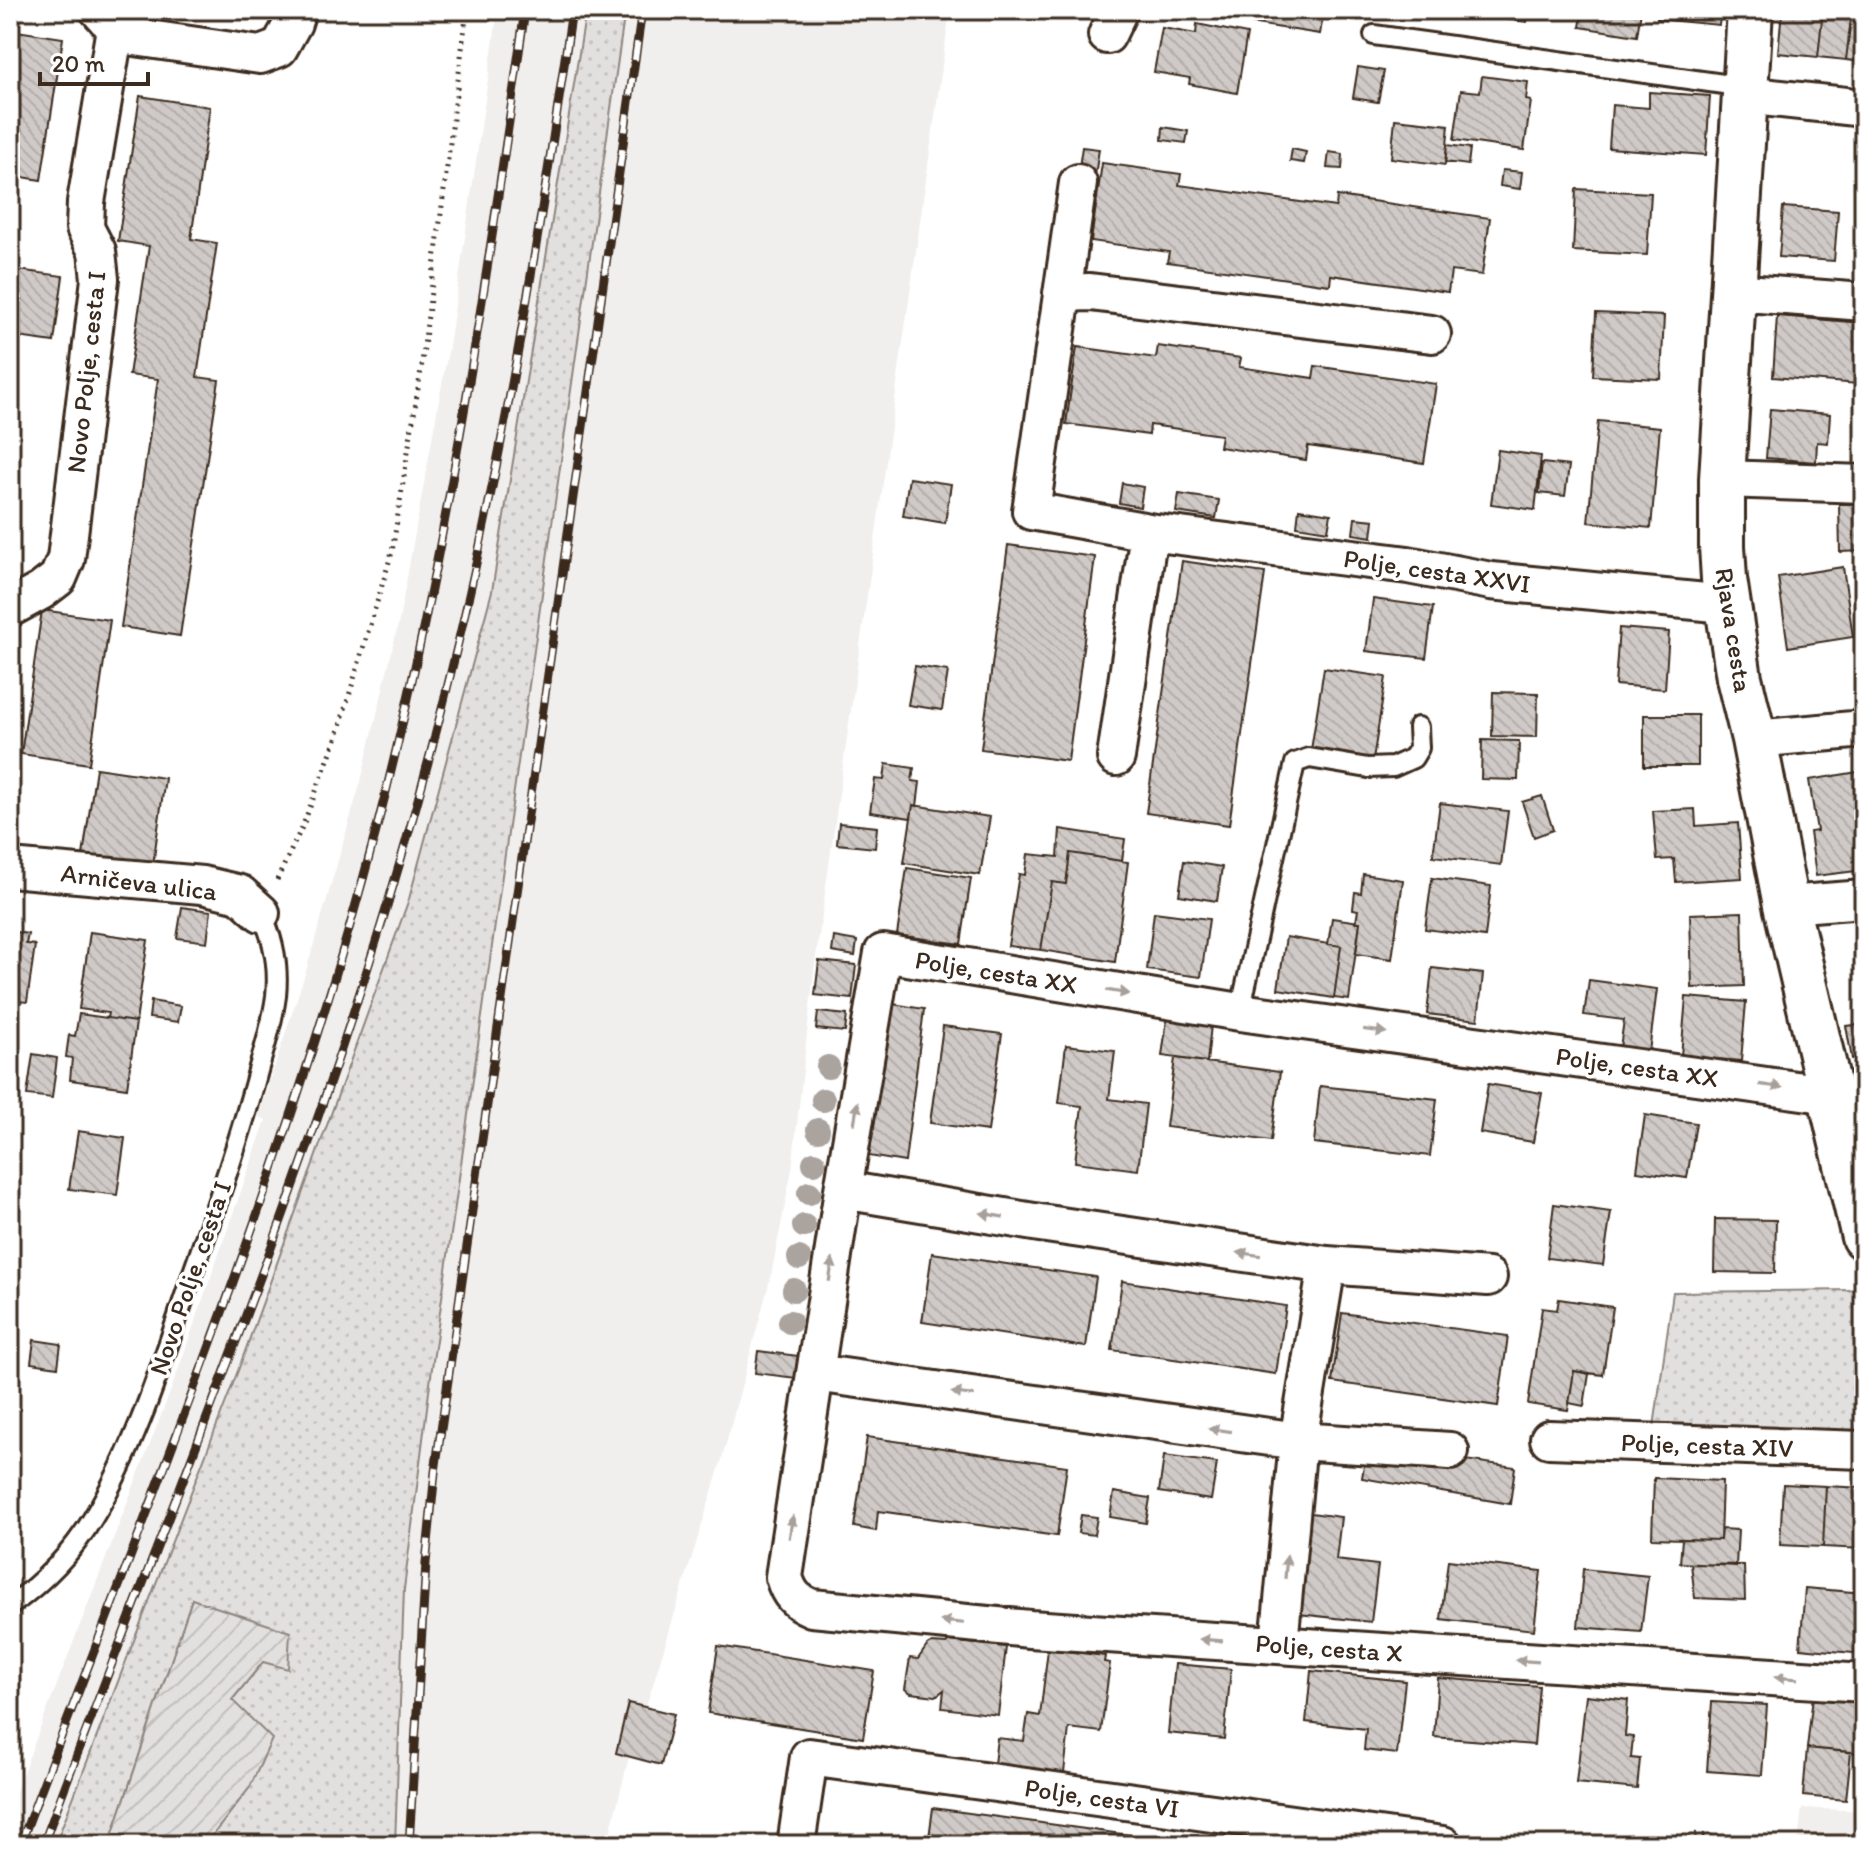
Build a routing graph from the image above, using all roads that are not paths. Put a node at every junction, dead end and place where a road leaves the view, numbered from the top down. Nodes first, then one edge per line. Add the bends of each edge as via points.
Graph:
1 (87, 10) edge
2 (297, 10) edge
3 (1750, 10) edge
4 (114, 34) junction
5 (1374, 35) dead end
6 (1744, 91) junction
7 (1864, 108) edge
8 (1078, 183) dead end
9 (1733, 292) junction
10 (1062, 293) junction
11 (1864, 302) edge
12 (1432, 334) dead end
13 (1722, 479) junction
14 (1864, 484) edge
15 (1149, 532) junction
16 (1726, 604) junction
17 (10, 608) edge
18 (1418, 727) dead end
19 (1864, 729) edge
20 (1754, 739) junction
21 (1116, 757) dead end
22 (10, 868) edge
23 (1864, 899) edge
24 (1786, 905) junction
25 (261, 913) joint
26 (1240, 1012) junction
27 (1831, 1095) junction
28 (843, 1190) junction
29 (1863, 1231) edge
30 (1327, 1265) junction
31 (1488, 1277) dead end
32 (815, 1373) junction
33 (1549, 1439) dead end
34 (1298, 1441) junction
35 (1864, 1450) edge
36 (1450, 1451) dead end
37 (10, 1606) edge
38 (1279, 1644) junction
39 (1864, 1683) edge
40 (796, 1845) edge
41 (1443, 1845) edge

1 - 4 lane
2 - 4 street via 279,48 260,55
3 - 6 street, Rjava cesta
4 - 17 street, Novo Polje, cesta I via 86,202 85,228 97,251 100,279 66,559 58,578
5 - 6 lane
6 - 7 street
6 - 9 street, Rjava cesta
8 - 10 street, Polje, cesta XXVI
9 - 11 street
9 - 13 street, Rjava cesta
10 - 12 street via 1090,292
10 - 15 street, Polje, cesta XXVI via 1031,511
13 - 14 street
13 - 16 street, Rjava cesta
15 - 16 street, Polje, cesta XXVI via 1408,565 1491,581
15 - 21 street
16 - 20 street, Rjava cesta
18 - 26 lane via 1419,748 1413,758 1393,767 1309,758 1295,763
19 - 20 street
20 - 24 street, Rjava cesta
22 - 25 street, Arničeva ulica via 202,885 240,894
23 - 24 street
24 - 27 street, Rjava cesta
25 - 37 lane, Novo Polje, cesta I via 273,938 276,996 248,1112 169,1343 93,1519 63,1560
26 -> 27 street, Polje, cesta XX
28 -> 26 street, Polje, cesta XX via 883,953
27 - 29 street, Rjava cesta
30 -> 28 street
32 -> 28 street
30 - 31 street
30 - 34 street
34 -> 32 street
38 -> 32 street, Polje, cesta X via 1030,1629 812,1608 796,1601 784,1577
33 - 35 street, Polje, cesta XIV
34 - 36 street
38 -> 34 street
39 -> 38 street, Polje, cesta X
40 - 41 street, Polje, cesta VI via 809,1757

